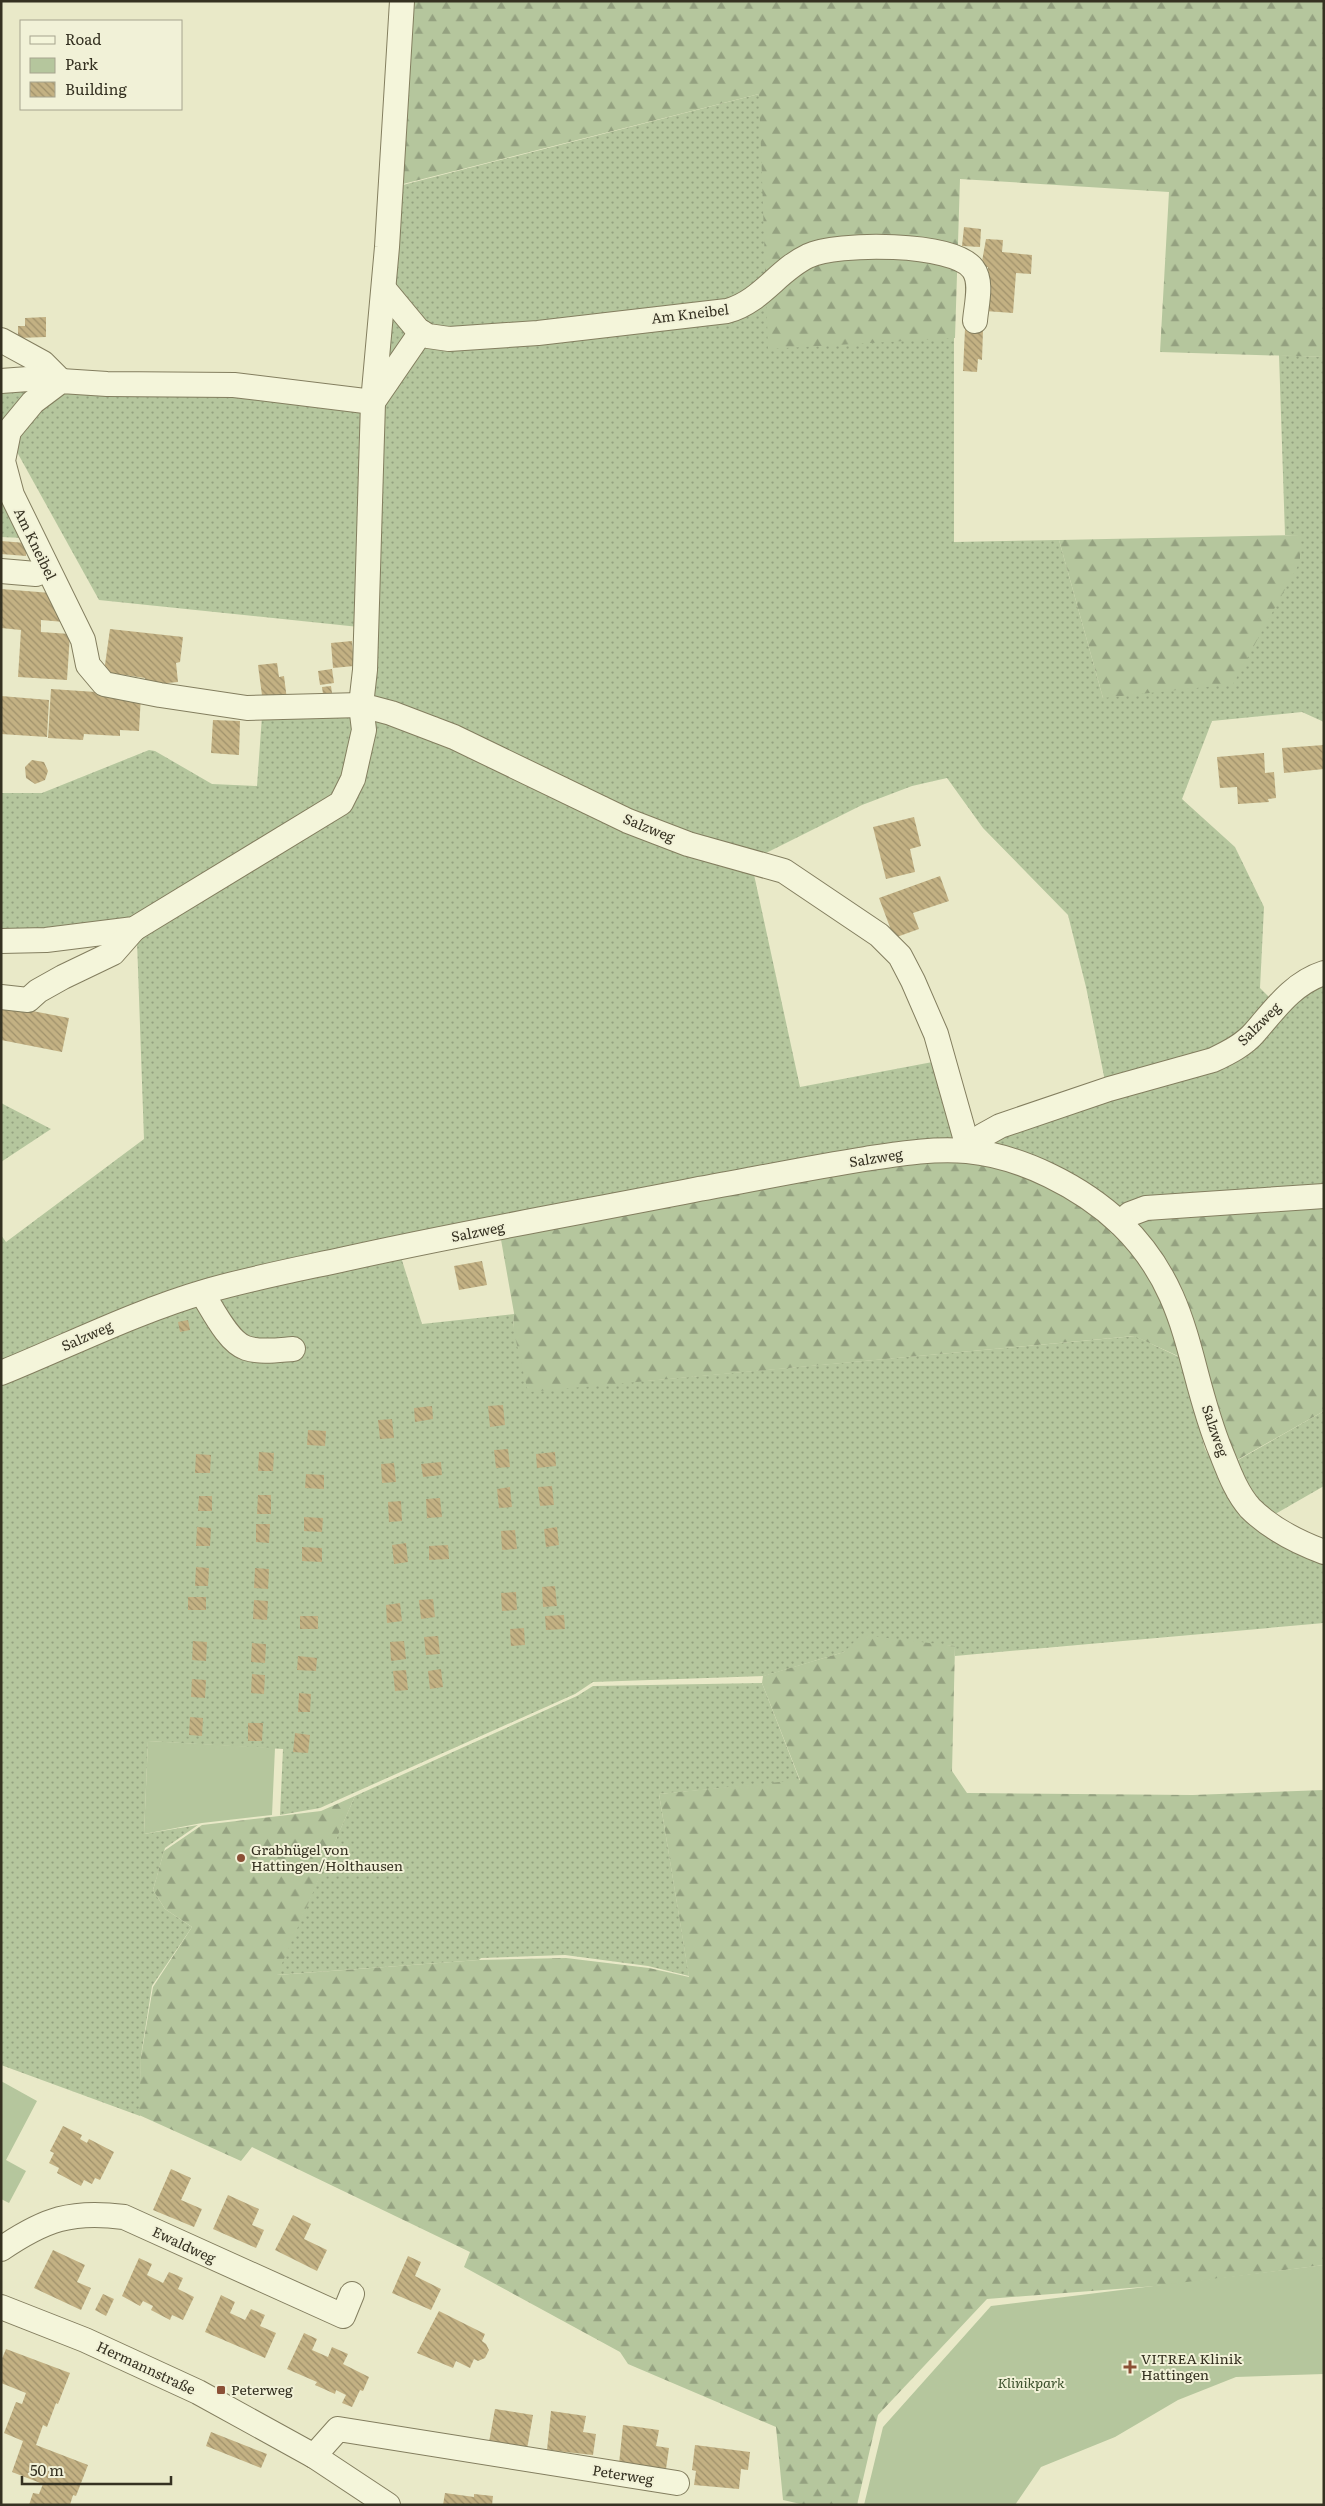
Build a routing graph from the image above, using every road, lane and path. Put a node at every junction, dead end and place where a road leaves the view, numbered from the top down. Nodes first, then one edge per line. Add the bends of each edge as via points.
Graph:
1 (402, 1) edge
2 (384, 289) junction
3 (975, 321) dead end
4 (421, 332) junction
5 (1, 340) edge
6 (1, 381) edge
7 (61, 381) junction
8 (374, 402) junction
9 (47, 569) junction
10 (1, 572) edge
11 (361, 704) junction
12 (134, 929) junction
13 (1, 941) edge
14 (1324, 973) edge
15 (1, 997) edge
16 (969, 1151) junction
17 (1324, 1196) edge
18 (1120, 1223) junction
19 (202, 1292) junction
20 (293, 1349) dead end
21 (1, 1373) edge
22 (1324, 1552) edge
23 (1, 2249) edge
24 (352, 2294) dead end
25 (1, 2307) edge
26 (314, 2456) junction
27 (677, 2483) dead end
28 (388, 2505) edge

1 - 2 street
2 - 4 street, Am Kneibel
2 - 8 street
3 - 4 street, Am Kneibel via 977,276 962,259 933,250 838,247 799,260 757,296 727,311 528,334 449,339
4 - 8 street
5 - 7 street via 43,363
6 - 7 street via 42,378
7 - 8 street via 234,385
7 - 9 street, Am Kneibel via 33,402 9,431 3,461 12,495
8 - 11 street
9 - 10 street via 36,574
9 - 11 street, Am Kneibel via 83,640 88,665 104,684 160,696 247,708
11 - 12 street via 364,730 353,779 341,803
11 - 16 street, Salzweg via 454,738 628,820 688,844 784,872 879,935 900,956 936,1034
12 - 13 street via 46,940
12 - 15 street via 113,953 63,977 28,1000
14 - 16 street, Salzweg via 1311,977 1278,1003 1254,1033 1228,1053 1109,1088 1000,1126 982,1136
16 - 18 street, Salzweg via 1026,1165 1047,1174
16 - 19 street, Salzweg via 914,1152 813,1168 402,1246
17 - 18 street via 1146,1208 1130,1214
18 - 22 street, Salzweg via 1159,1269 1174,1298 1213,1432 1236,1489 1248,1506 1278,1531
19 - 20 street via 223,1327 244,1348
19 - 21 street, Salzweg via 118,1322
23 - 24 street, Ewaldweg via 66,2216 97,2214 124,2218 343,2316
25 - 26 street, Hermannstraße via 85,2340 198,2392
26 - 27 street, Peterweg via 338,2429
26 - 28 street, Hermannstraße

